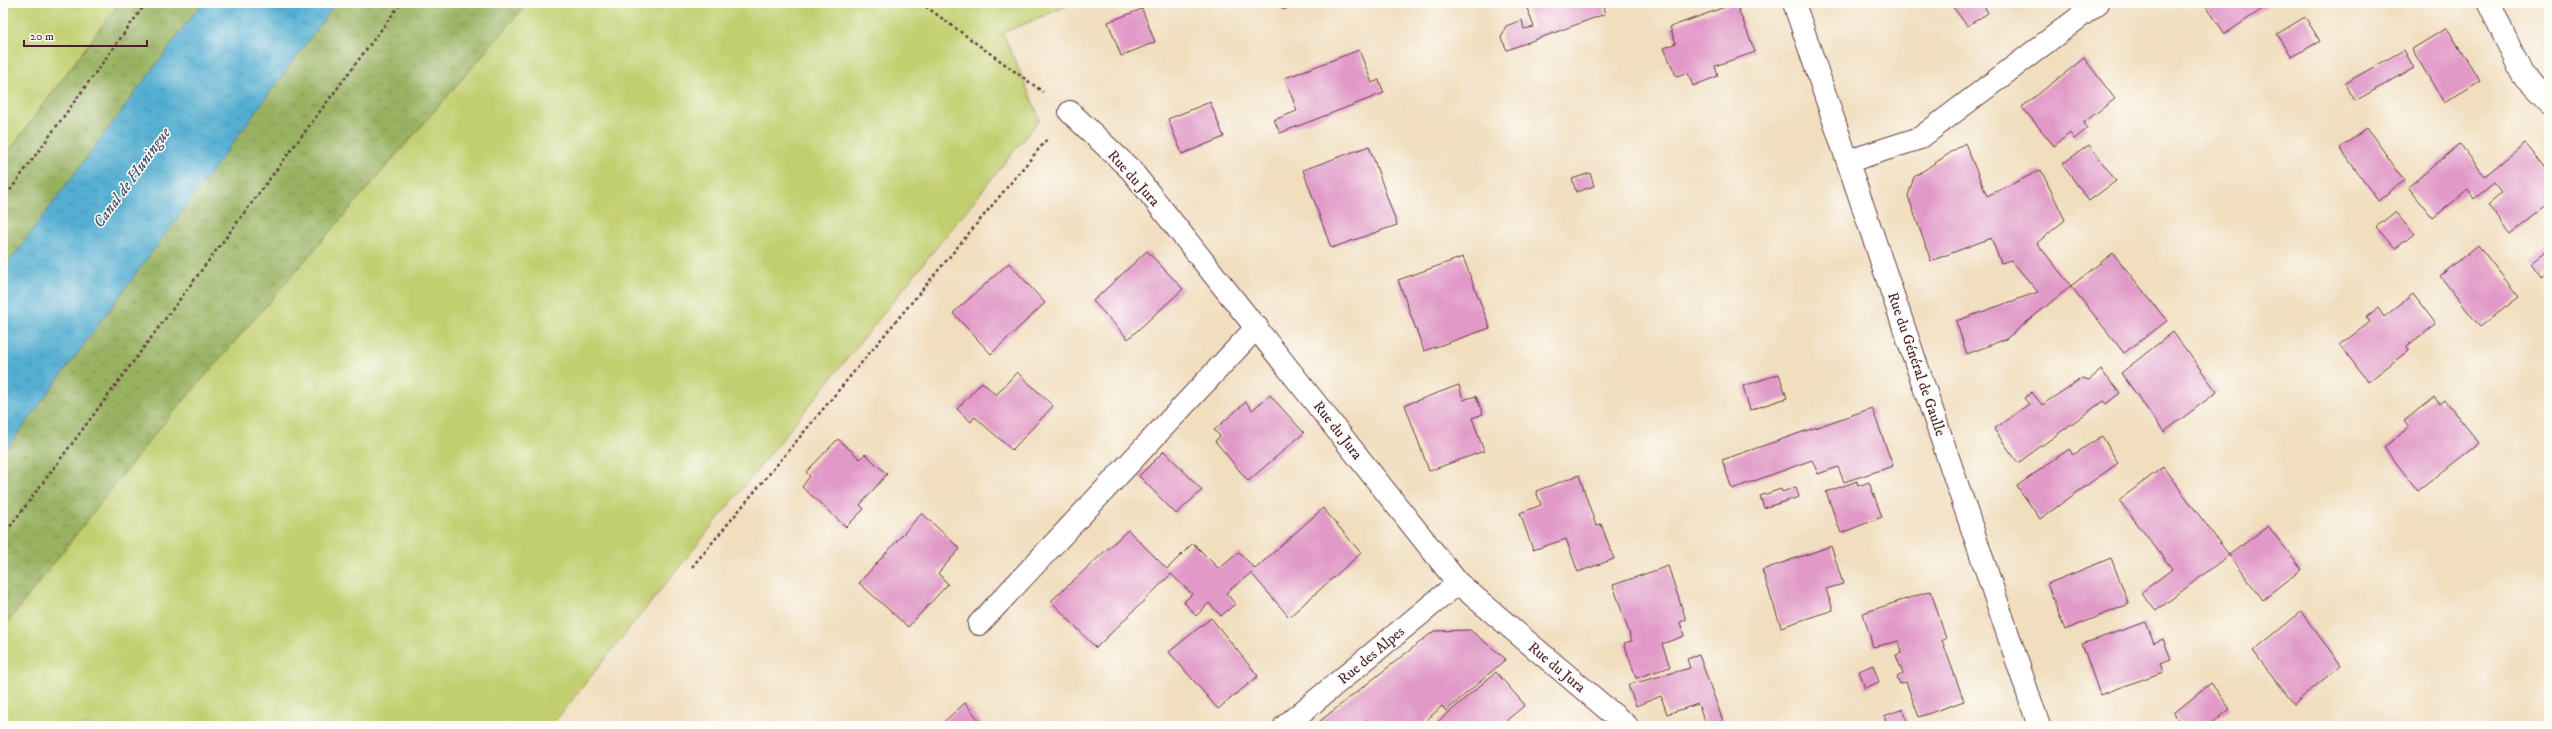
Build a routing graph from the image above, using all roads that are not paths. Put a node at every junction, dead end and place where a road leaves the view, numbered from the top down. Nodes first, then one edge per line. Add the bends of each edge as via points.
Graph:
1 (1794, 3) edge
2 (2098, 3) edge
3 (2489, 3) edge
4 (2549, 102) edge
5 (1070, 112) road end
6 (1849, 161) junction
7 (1257, 327) junction
8 (1458, 583) junction
9 (979, 624) dead end
10 (1285, 726) edge
11 (1627, 726) edge
12 (2039, 726) edge

1 - 6 street, Rue du Général de Gaulle
2 - 6 street via 1920,138
3 - 4 street via 2522,74
5 - 7 street, Rue du Jura via 1131,170
6 - 12 street, Rue du Général de Gaulle
7 - 8 street, Rue du Jura
7 - 9 street
8 - 10 street, Rue des Alpes
8 - 11 street, Rue du Jura

